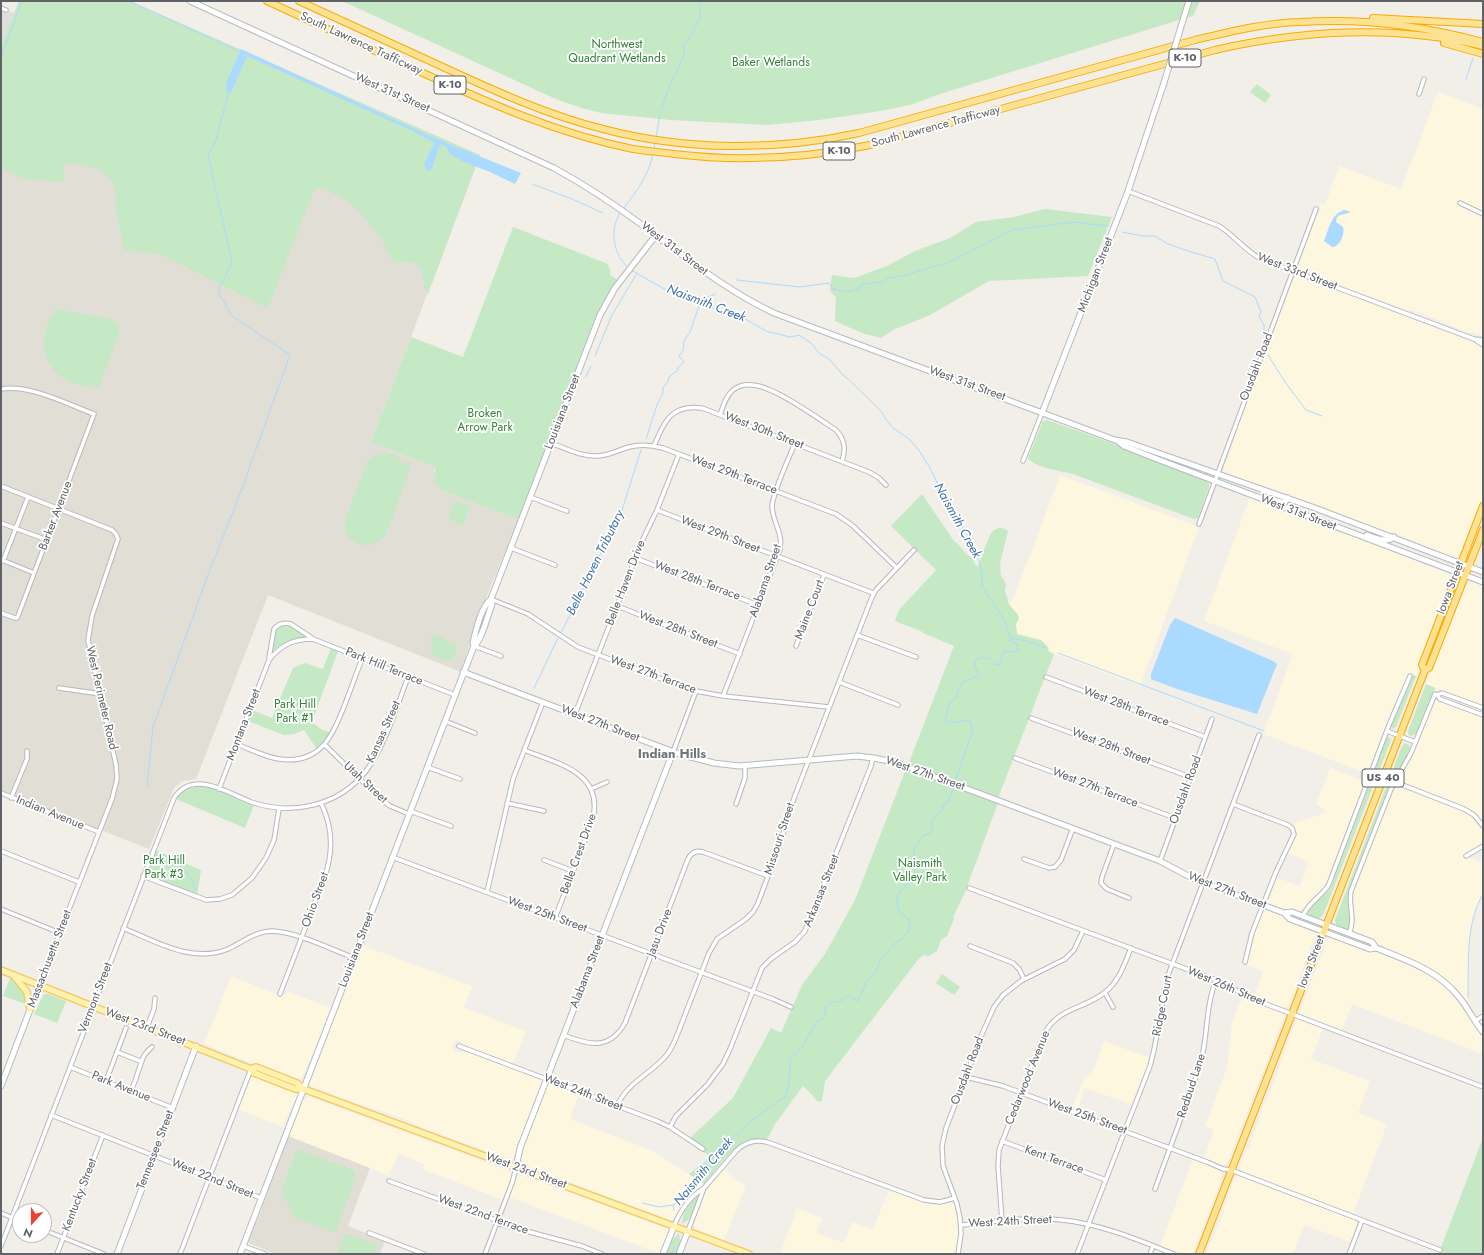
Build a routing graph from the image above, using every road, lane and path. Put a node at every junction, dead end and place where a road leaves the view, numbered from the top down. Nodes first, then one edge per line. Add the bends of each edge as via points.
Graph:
1 (190, 1) edge
2 (267, 1) edge
3 (299, 1) edge
4 (1189, 1) edge
5 (1, 8) edge
6 (6, 10) dead end
7 (1300, 22) junction
8 (1483, 24) edge
9 (1377, 34) junction
10 (1483, 42) edge
11 (1483, 46) edge
12 (1483, 54) edge
13 (1424, 79) dead end
14 (1418, 94) dead end
15 (1128, 191) junction
16 (1460, 203) dead end
17 (1316, 209) dead end
18 (1483, 214) edge
19 (656, 235) junction
20 (1293, 271) junction
21 (1474, 339) junction
22 (1483, 340) edge
23 (1483, 345) edge
24 (1, 389) edge
25 (1042, 413) junction
26 (720, 415) junction
27 (1115, 440) junction
28 (551, 443) junction
29 (795, 443) junction
30 (654, 446) junction
31 (679, 454) junction
32 (842, 461) junction
33 (1023, 461) dead end
34 (1217, 473) junction
35 (1215, 481) junction
36 (886, 485) dead end
37 (1, 486) edge
38 (776, 491) junction
39 (28, 497) junction
40 (530, 497) junction
41 (1259, 498) junction
42 (1288, 498) junction
43 (1483, 506) edge
44 (58, 508) junction
45 (657, 510) junction
46 (567, 511) dead end
47 (1, 523) edge
48 (1199, 524) dead end
49 (15, 528) junction
50 (1483, 530) edge
51 (1349, 532) junction
52 (1394, 537) junction
53 (47, 540) junction
54 (511, 548) junction
55 (914, 550) dead end
56 (777, 556) junction
57 (635, 558) junction
58 (2, 560) edge
59 (1460, 563) junction
60 (555, 564) dead end
61 (1469, 567) junction
62 (897, 568) junction
63 (1457, 572) junction
64 (1483, 572) edge
65 (34, 573) junction
66 (824, 575) junction
67 (1466, 575) junction
68 (1483, 582) edge
69 (873, 594) junction
70 (491, 599) junction
71 (758, 605) junction
72 (617, 606) junction
73 (1, 613) edge
74 (281, 624) joint
75 (857, 635) junction
76 (313, 639) junction
77 (474, 646) junction
78 (796, 646) dead end
79 (282, 647) joint
80 (740, 654) junction
81 (598, 655) junction
82 (501, 656) dead end
83 (916, 658) dead end
84 (362, 659) junction
85 (269, 660) junction
86 (1425, 670) junction
87 (464, 672) junction
88 (1410, 676) dead end
89 (408, 677) junction
90 (1046, 677) dead end
91 (839, 682) junction
92 (59, 688) dead end
93 (696, 691) junction
94 (100, 694) junction
95 (1436, 694) junction
96 (455, 695) junction
97 (724, 696) junction
98 (543, 702) junction
99 (898, 705) dead end
100 (829, 707) junction
101 (1483, 708) edge
102 (575, 714) junction
103 (1483, 715) edge
104 (1031, 718) dead end
105 (1212, 719) dead end
106 (445, 721) junction
107 (1387, 731) junction
108 (475, 733) dead end
109 (1259, 735) dead end
110 (1399, 736) junction
111 (1205, 737) junction
112 (1415, 742) junction
113 (236, 744) junction
114 (325, 745) junction
115 (524, 750) junction
116 (27, 751) dead end
117 (673, 752) junction
118 (873, 758) junction
119 (1015, 758) dead end
120 (808, 760) junction
121 (745, 766) junction
122 (427, 767) junction
123 (1190, 777) junction
124 (359, 778) junction
125 (460, 779) dead end
126 (608, 782) dead end
127 (1395, 782) junction
128 (219, 789) junction
129 (591, 789) junction
130 (1, 793) edge
131 (11, 798) junction
132 (321, 803) junction
133 (508, 803) junction
134 (736, 804) dead end
135 (1233, 804) junction
136 (279, 809) junction
137 (544, 811) dead end
138 (410, 813) junction
139 (1175, 818) junction
140 (452, 826) dead end
141 (1483, 826) edge
142 (1073, 828) junction
143 (99, 832) junction
144 (1114, 844) junction
145 (1483, 846) edge
146 (1, 851) edge
147 (1466, 856) dead end
148 (392, 857) junction
149 (1024, 859) dead end
150 (544, 860) dead end
151 (1160, 860) junction
152 (573, 871) junction
153 (143, 876) junction
154 (768, 876) junction
155 (79, 882) junction
156 (1203, 882) junction
157 (969, 888) dead end
158 (487, 892) junction
159 (1129, 898) dead end
160 (1263, 905) junction
161 (1, 910) edge
162 (1284, 913) junction
163 (1303, 916) junction
164 (555, 918) junction
165 (1326, 925) junction
166 (123, 928) junction
167 (1084, 931) junction
168 (1324, 932) junction
169 (60, 933) junction
170 (1349, 934) junction
171 (602, 935) junction
172 (301, 938) junction
173 (970, 946) dead end
174 (1131, 948) junction
175 (1376, 948) junction
176 (652, 954) junction
177 (354, 958) junction
178 (1245, 962) dead end
179 (1172, 964) junction
180 (1, 970) edge
181 (702, 972) junction
182 (10, 974) junction
183 (1024, 979) junction
184 (1216, 980) junction
185 (39, 986) junction
186 (752, 991) junction
187 (1105, 993) junction
188 (280, 994) dead end
189 (155, 998) dead end
190 (93, 1007) junction
191 (791, 1007) dead end
192 (1113, 1007) dead end
193 (30, 1010) junction
194 (1292, 1014) junction
195 (1483, 1016) edge
196 (1475, 1021) junction
197 (147, 1027) junction
198 (126, 1028) dead end
199 (1483, 1032) edge
200 (564, 1035) junction
201 (196, 1046) junction
202 (459, 1046) dead end
203 (152, 1047) dead end
204 (117, 1052) junction
205 (140, 1061) junction
206 (70, 1067) junction
207 (251, 1069) junction
208 (966, 1077) junction
209 (547, 1079) junction
210 (106, 1081) junction
211 (1, 1086) edge
212 (1483, 1087) edge
213 (303, 1089) junction
214 (131, 1091) junction
215 (1021, 1092) junction
216 (617, 1106) junction
217 (173, 1108) junction
218 (51, 1115) junction
219 (670, 1127) junction
220 (1125, 1131) junction
221 (103, 1135) junction
222 (1002, 1141) junction
223 (1171, 1148) junction
224 (703, 1149) dead end
225 (154, 1156) junction
226 (516, 1168) junction
227 (1231, 1170) junction
228 (209, 1178) junction
229 (388, 1180) dead end
230 (1106, 1180) junction
231 (704, 1188) junction
232 (1155, 1189) dead end
233 (261, 1198) junction
234 (955, 1198) junction
235 (17, 1203) edge
236 (1, 1213) edge
237 (12, 1217) joint
238 (1362, 1220) junction
239 (1002, 1221) junction
240 (497, 1222) junction
241 (1088, 1224) junction
242 (961, 1225) junction
243 (674, 1226) junction
244 (688, 1231) junction
245 (52, 1233) edge
246 (369, 1233) dead end
247 (63, 1238) junction
248 (1, 1246) edge
249 (243, 1246) junction
250 (1153, 1246) junction
251 (1440, 1250) dead end
252 (57, 1254) edge
253 (104, 1254) edge
254 (117, 1254) edge
255 (180, 1254) edge
256 (240, 1254) edge
257 (264, 1254) edge
258 (424, 1254) edge
259 (485, 1254) edge
260 (602, 1254) edge
261 (663, 1254) edge
262 (679, 1254) edge
263 (749, 1254) edge
264 (958, 1254) edge
265 (1077, 1254) edge
266 (1150, 1254) edge
267 (1174, 1254) edge
268 (1199, 1254) edge
269 (1349, 1254) edge

1 - 19 main road, West 31st Street via 526,154 607,200
2 - 9 highway, South Lawrence Trafficway / K-10 via 516,114 569,133 640,150 712,158 794,157 842,150 894,139 1221,48 1301,36 1336,33
3 - 7 highway, South Lawrence Trafficway / K-10 via 517,100 586,125 644,138 729,146 773,146 845,136 1201,39
4 - 15 main road, Michigan Street, bridge
5 - 6 street
7 - 8 highway via 1353,17
7 - 10 highway, South Lawrence Trafficway / K-10 via 1394,23
9 - 11 highway, South Lawrence Trafficway / K-10 via 1394,33
9 - 12 highway via 1436,41
13 - 14 street
15 - 20 street, West 33rd Street via 1219,226 1256,257
15 - 25 main road, Michigan Street
16 - 18 street
17 - 20 street, Ousdahl Road
19 - 25 main road, West 31st Street via 722,284 762,307
19 - 28 main road, Louisiana Street via 622,278 600,315
20 - 21 street, West 33rd Street
20 - 34 street, Ousdahl Road
21 - 22 street, West 33rd Street
21 - 23 street, West 33rd Street
24 - 44 street, Barker Avenue via 19,388 34,391 94,414
25 - 27 main road, West 31st Street
25 - 33 street, Michigan Street
26 - 29 street, West 30th Street
26 - 30 street, West 30th Street via 696,407 679,410 663,425
26 - 32 street via 726,399 736,388 751,384 766,389 836,430 844,446
27 - 34 main road, West 31st Street
27 - 35 main road, West 31st Street via 1124,446
28 - 30 street, West 29th Terrace via 590,456 607,454 636,445
28 - 40 main road, Louisiana Street
29 - 32 street, West 30th Street
29 - 38 street, Alabama Street
30 - 31 street, West 29th Terrace
31 - 38 street, West 29th Terrace
31 - 45 street, Belle Haven Drive
32 - 36 street, West 30th Street via 869,472
34 - 35 street, Ousdahl Road
34 - 42 main road, West 31st Street
35 - 41 main road, West 31st Street
35 - 48 street, Ousdahl Road
37 - 39 street
38 - 56 street, Alabama Street via 772,508 781,537
38 - 62 street, West 29th Terrace via 841,518 852,525
39 - 44 street
39 - 49 street
40 - 46 street
40 - 54 main road, Louisiana Street
41 - 42 main road via 1284,503
41 - 51 main road, West 31st Street
42 - 52 main road, West 31st Street
43 - 59 highway, Iowa Street / US 40
44 - 53 street, Barker Avenue
44 - 94 street, West Perimeter Road via 112,530 118,537 88,636
45 - 56 street, West 29th Street
45 - 57 street, Belle Haven Drive
47 - 49 street
49 - 53 street
49 - 58 street
50 - 61 highway, Iowa Street / US 40
51 - 52 main road via 1359,532 1388,541
51 - 63 main road, West 31st Street
52 - 59 main road, West 31st Street
53 - 65 street, Barker Avenue
54 - 60 street
54 - 70 main road, Louisiana Street
55 - 62 street, Missouri Street
56 - 66 street, West 29th Street
56 - 71 street, Alabama Street
57 - 71 street, West 28th Terrace
57 - 72 street, Belle Haven Drive
58 - 65 street
59 - 61 main road, West 31st Street
59 - 63 highway, Iowa Street / US 40
61 - 64 main road, West 31st Street
61 - 67 highway, Iowa Street / US 40
62 - 69 street, Missouri Street
63 - 67 main road, West 31st Street
63 - 86 highway, Iowa Street / US 40 via 1422,665
65 - 73 street, Barker Avenue via 17,618
66 - 69 street, West 29th Street
66 - 78 street, Maine Court
67 - 68 main road, West 31st Street
67 - 86 highway, Iowa Street / US 40 via 1430,668
69 - 75 street, Missouri Street
70 - 77 main road, Louisiana Street via 484,609
70 - 81 street, West 27th Terrace via 528,614 571,643
71 - 80 street, Alabama Street
72 - 80 street, West 28th Street
72 - 81 street, Belle Haven Drive
74 - 76 street, Park Hill Terrace via 291,624
74 - 85 street, Montana Street via 274,629
75 - 83 street
75 - 91 street, Missouri Street
76 - 79 street, Park Hill Terrace via 294,641
76 - 84 street, Park Hill Terrace
77 - 82 street
77 - 87 main road, Louisiana Street
79 - 85 street, Montana Street
80 - 97 street, Alabama Street
81 - 93 street, West 27th Terrace
81 - 102 street, Belle Haven Drive
84 - 89 street, Park Hill Terrace
84 - 114 street via 336,726
85 - 113 street, Montana Street
86 - 110 highway, Iowa Street / US 40
87 - 96 main road, Louisiana Street
87 - 98 main road, West 27th Street
88 - 107 street
89 - 96 street, Park Hill Terrace
89 - 124 street, Kansas Street via 379,748
90 - 111 street, West 28th Terrace
91 - 99 street
91 - 100 street, Missouri Street
92 - 94 street
93 - 97 street, West 27th Terrace
93 - 117 street, Alabama Street
94 - 143 street, West Perimeter Road via 117,772 114,790
95 - 101 street via 1442,693
95 - 103 street via 1440,699
95 - 112 street
96 - 106 main road, Louisiana Street
97 - 100 street, West 27th Terrace
98 - 102 main road, West 27th Street
98 - 115 street
100 - 120 street, Missouri Street
102 - 117 main road, West 27th Street
104 - 123 street, West 28th Street
105 - 111 street, Ousdahl Road
106 - 108 street
106 - 122 main road, Louisiana Street
107 - 110 street
107 - 163 street via 1329,884 1306,908
109 - 135 street, Ridge Court
110 - 112 street
110 - 165 highway, Iowa Street / US 40
111 - 123 street, Ousdahl Road
112 - 127 street
113 - 114 street via 272,758 289,760 309,756
113 - 128 street, Montana Street
114 - 124 street, Utah Street
115 - 129 street, Belle Crest Drive via 572,769
115 - 133 street via 513,779
116 - 131 street via 27,759
117 - 121 main road, West 27th Street via 714,763
117 - 171 main road, Alabama Street
118 - 120 main road, West 27th Street via 856,756
118 - 142 main road, West 27th Street via 895,762
118 - 186 street, Arkansas Street via 808,926 800,938 762,968
119 - 139 street, West 27th Terrace
120 - 121 main road, West 27th Street
120 - 154 street, Missouri Street
121 - 134 street via 745,778
122 - 125 street
122 - 138 main road, Louisiana Street
123 - 139 street, Ousdahl Road
124 - 132 street, Kansas Street via 342,792
124 - 138 street, Utah Street via 384,802
126 - 129 street
127 - 141 street via 1464,809 1476,817
127 - 170 street via 1351,893 1353,920
128 - 136 street, Kansas Street via 256,804
128 - 153 street, Vermont Street via 195,784 177,793
129 - 152 street, Belle Crest Drive via 595,805 594,817
130 - 131 street, Indian Avenue
131 - 143 street, Indian Avenue
132 - 136 street, Kansas Street
132 - 172 street, Ohio Street via 330,830 329,860
133 - 137 street
133 - 158 street
135 - 156 street, Ridge Court
135 - 160 street via 1288,825 1294,834
136 - 153 street via 274,840 266,858 252,878 232,895 206,900
138 - 140 street, Utah Street
138 - 148 main road, Louisiana Street
139 - 151 street, Ousdahl Road
142 - 144 main road, West 27th Street
142 - 149 street via 1057,866 1049,868
143 - 155 street, Massachusetts Street
144 - 151 main road, West 27th Street
144 - 159 street via 1101,883 1107,889
145 - 147 street
146 - 155 street
148 - 158 street, West 25th Street
148 - 177 main road, Louisiana Street
150 - 152 street
151 - 156 main road, West 27th Street via 1182,874
152 - 164 street, Belle Crest Drive
153 - 166 street, Vermont Street
154 - 176 street, Jasu Drive via 703,852 692,854
154 - 181 street, Missouri Street via 753,912 714,942
155 - 169 street, Massachusetts Street
156 - 160 main road, West 27th Street
156 - 179 street, Ridge Court
157 - 167 street, West 26th Street
158 - 164 street, West 25th Street
160 - 162 main road, West 27th Street
160 - 178 street via 1252,933
161 - 169 street
162 - 163 main road, West 27th Street via 1292,912
162 - 168 main road, West 27th Street via 1290,919
163 - 165 main road, West 27th Street
164 - 171 street, West 25th Street
165 - 168 highway, Iowa Street / US 40
165 - 170 main road, West 27th Street
166 - 172 street via 176,950 195,954 222,951 264,932 285,932
166 - 190 street, Vermont Street
167 - 174 street, West 26th Street
167 - 183 street, Ousdahl Road via 1074,950 1065,959
168 - 175 main road, West 27th Street via 1370,949
168 - 194 highway, Iowa Street / US 40
169 - 185 street, Massachusetts Street
170 - 175 main road, West 27th Street via 1372,942
171 - 176 street, West 25th Street
171 - 200 main road, Alabama Street
172 - 177 street
172 - 188 street, Ohio Street
173 - 183 street via 1013,963
174 - 179 street, West 26th Street
174 - 187 street, Cedarwood Avenue via 1120,974
175 - 196 main road, West 27th Street via 1416,963 1437,976 1460,997
176 - 181 street, West 25th Street
176 - 200 street, Jasu Drive via 625,1023 616,1035 595,1044
177 - 213 main road, Louisiana Street
179 - 184 street, West 26th Street
179 - 220 street, Ridge Court via 1164,986 1152,1061
180 - 182 main road, West 23rd Street
181 - 186 street, West 25th Street
181 - 216 street, Missouri Street via 669,1052 628,1089
182 - 185 main road, West 23rd Street
182 - 193 main road via 25,989
183 - 208 street, Ousdahl Road via 1009,989 994,1007
184 - 194 street, West 26th Street via 1248,997
184 - 223 street, Redbud Lane via 1210,996 1202,1059
185 - 190 main road, West 23rd Street
185 - 193 main road, Massachusetts Street
186 - 191 street, West 25th Street
186 - 219 street, Arkansas Street via 719,1072 681,1110
187 - 192 street
187 - 215 street, Cedarwood Avenue via 1065,1012 1050,1025
189 - 197 street via 154,1010
190 - 197 main road, West 23rd Street
190 - 206 street, Vermont Street
193 - 211 main road, Massachusetts Street
194 - 212 street, West 26th Street
194 - 227 highway, Iowa Street / US 40
195 - 196 street
196 - 199 main road, West 27th Street
197 - 201 main road, West 23rd Street
198 - 204 street
200 - 209 main road, Alabama Street
201 - 207 main road, West 23rd Street
201 - 217 main road, Tennessee Street
202 - 209 street, West 24th Street
203 - 205 street
204 - 205 street
204 - 210 street
205 - 214 street via 140,1068
206 - 210 street, Park Avenue
206 - 218 street, Vermont Street
207 - 213 main road, West 23rd Street via 256,1067 270,1072 297,1083
207 - 228 street
208 - 215 street, West 25th Street via 992,1082
208 - 234 street, Ousdahl Road via 946,1128 942,1146 943,1166
209 - 216 street, West 24th Street
209 - 226 main road, Alabama Street via 520,1148
210 - 214 street, Park Avenue
213 - 226 main road, West 23rd Street
213 - 233 main road, Louisiana Street
214 - 217 street, Park Avenue
215 - 220 street, West 25th Street
215 - 222 street, Cedarwood Avenue
216 - 219 street, West 24th Street
217 - 225 main road, Tennessee Street
218 - 221 street, West 22nd Street
218 - 235 street, Vermont Street
219 - 224 street, West 24th Street
220 - 223 street, West 25th Street
220 - 230 street, Ridge Court
221 - 225 street, West 22nd Street
221 - 247 street, Kentucky Street
222 - 230 street, Kent Terrace
222 - 239 street, Cedarwood Avenue via 998,1160
223 - 227 street, West 25th Street
223 - 232 street, Redbud Lane
225 - 228 street, West 22nd Street
225 - 254 main road, Tennessee Street
226 - 240 street, Alabama Street
226 - 243 main road, West 23rd Street
227 - 238 street, West 25th Street
227 - 268 highway, Iowa Street / US 40
228 - 233 street, West 22nd Street
228 - 255 street
229 - 240 street, West 22nd Terrace
230 - 241 street, Ridge Court
231 - 234 street via 737,1150 749,1143 762,1141 927,1201 940,1202
231 - 243 street via 682,1209
231 - 244 street
233 - 249 main road, Louisiana Street
234 - 242 street, Ousdahl Road
236 - 237 street
237 - 248 street, Vermont Street
238 - 251 street, West 25th Street
238 - 269 street
239 - 241 street, West 24th Street via 1048,1219
239 - 242 street, West 24th Street
240 - 259 street, Alabama Street
240 - 260 street, West 22nd Terrace
241 - 250 street, West 24th Street
241 - 265 street, Ridge Court
242 - 264 street, Ousdahl Road
243 - 244 main road, West 23rd Street
243 - 261 main road
244 - 262 main road
244 - 263 main road, West 23rd Street
245 - 247 street
246 - 258 street
247 - 252 street, Kentucky Street
247 - 253 street
249 - 256 main road, Louisiana Street
249 - 257 street
250 - 266 street
250 - 267 street, West 24th Street

